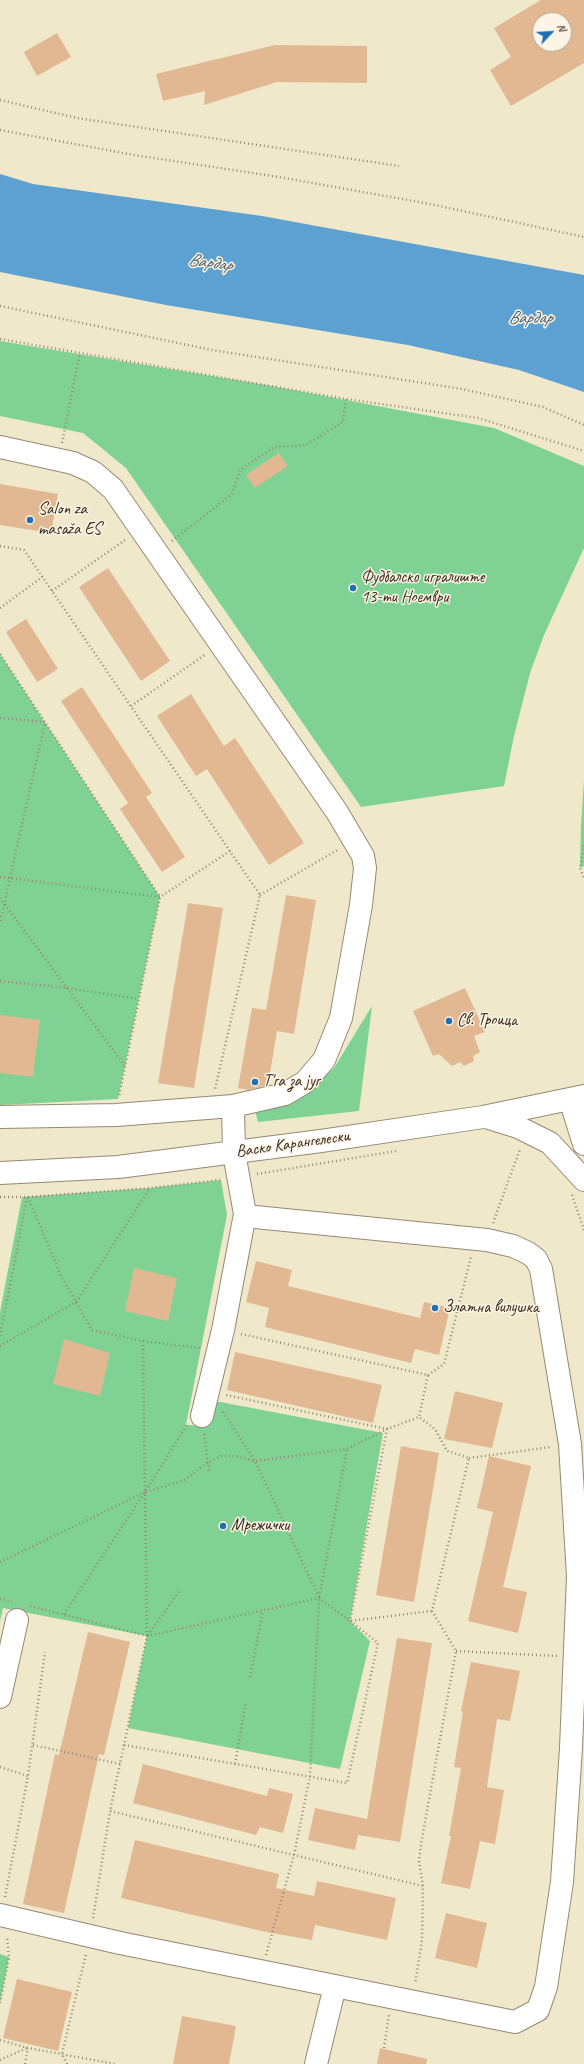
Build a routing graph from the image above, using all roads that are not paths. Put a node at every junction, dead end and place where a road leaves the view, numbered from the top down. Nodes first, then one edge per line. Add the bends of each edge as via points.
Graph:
1 (0, 447) edge
2 (577, 1098) edge
3 (233, 1106) junction
4 (482, 1116) junction
5 (0, 1117) edge
6 (584, 1144) edge
7 (234, 1153) junction
8 (0, 1173) edge
9 (577, 1186) edge
10 (245, 1216) junction
11 (202, 1416) road end
12 (20, 1610) road end
13 (0, 1697) edge
14 (578, 1718) edge
15 (578, 1748) edge
16 (0, 1916) edge
17 (335, 1986) junction
18 (316, 2064) edge

1 - 3 street via 73,463 94,472 112,489 337,812 363,856 365,868 361,905 341,1018 324,1060 305,1082 285,1094
2 - 4 street, Васко Карангелески
2 - 6 street
3 - 5 street via 116,1115
3 - 7 street
4 - 7 street, Васко Карангелески
4 - 9 street via 518,1127 550,1143
7 - 8 street, Васко Карангелески via 118,1167
7 - 10 street
10 - 11 street via 221,1340
10 - 14 street via 481,1239 513,1246 536,1259 541,1269 570,1444 578,1576
12 - 13 street
14 - 15 street
15 - 17 street via 546,1987 538,2010 516,2022
16 - 17 street
17 - 18 street

